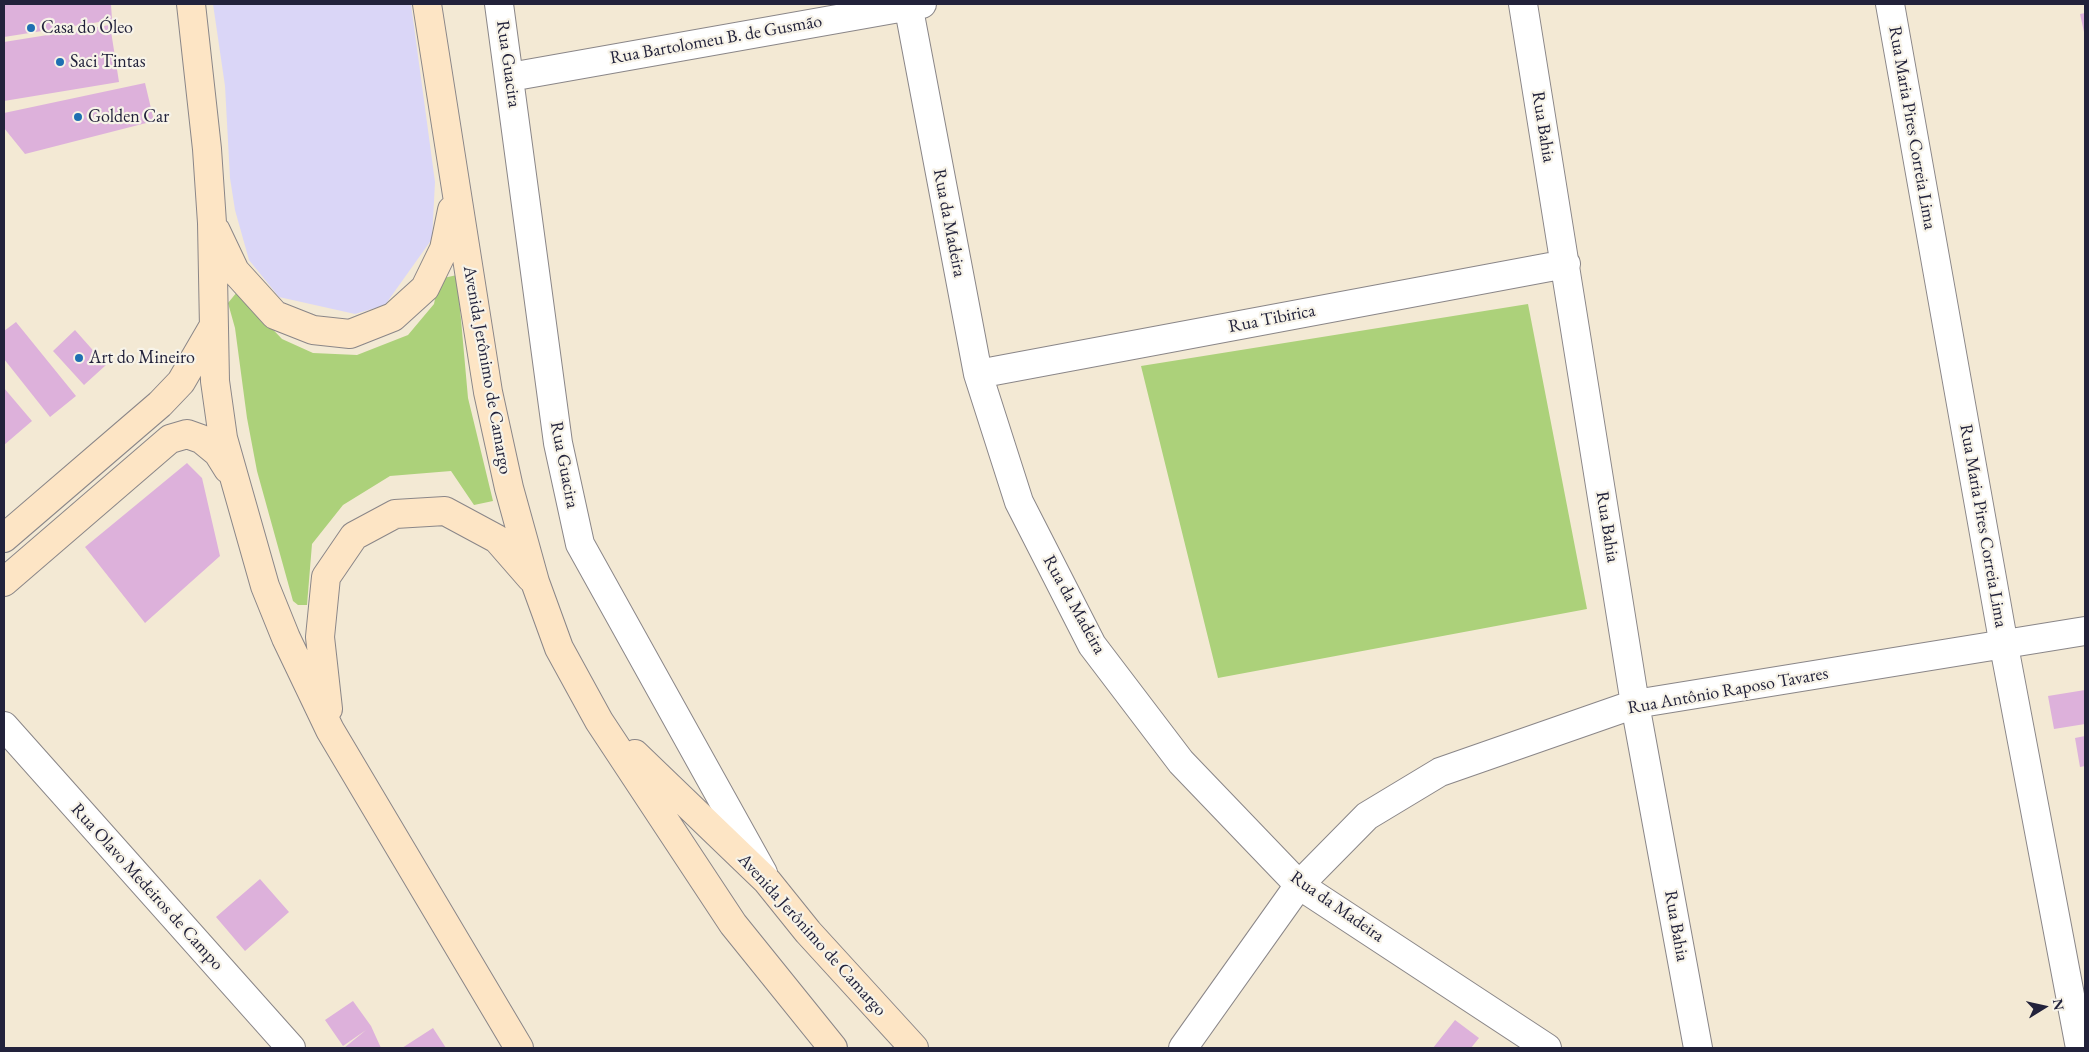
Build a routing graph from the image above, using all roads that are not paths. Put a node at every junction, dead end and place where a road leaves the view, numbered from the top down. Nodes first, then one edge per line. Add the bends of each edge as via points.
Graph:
1 (191, 4) edge
2 (427, 4) edge
3 (499, 4) edge
4 (1523, 4) edge
5 (1890, 4) edge
6 (913, 5) edge
7 (510, 77) junction
8 (455, 191) junction
9 (212, 222) junction
10 (1566, 264) junction
11 (213, 327) junction
12 (978, 374) junction
13 (235, 481) junction
14 (4, 538) edge
15 (4, 582) edge
16 (535, 582) junction
17 (2085, 631) edge
18 (2004, 646) junction
19 (1636, 704) junction
20 (599, 721) junction
21 (4, 726) edge
22 (330, 730) junction
23 (768, 881) junction
24 (1298, 885) junction
25 (291, 1048) edge
26 (519, 1048) edge
27 (833, 1048) edge
28 (914, 1048) edge
29 (1184, 1048) edge
30 (1547, 1048) edge
31 (1698, 1048) edge
32 (2080, 1048) edge

1 - 9 main road
2 - 8 main road, Avenida Jerônimo de Camargo
3 - 7 street, Rua Guacira
4 - 10 street, Rua Bahia
5 - 18 street, Rua Maria Pires Correia Lima
6 - 7 street, Rua Bartolomeu B. de Gusmão
6 - 12 street, Rua da Madeira
7 - 23 street, Rua Guacira via 558,443 580,544
8 - 9 main road via 444,248 425,288 393,317 350,334 313,330 276,315 235,271
8 - 16 main road, Avenida Jerônimo de Camargo via 488,392 509,488
9 - 11 main road
10 - 12 street, Rua Tibirica
10 - 19 street, Rua Bahia
11 - 13 main road via 214,381 223,438
11 - 14 main road via 181,382 160,404
12 - 24 street, Rua da Madeira via 1019,502 1092,645 1181,762
13 - 15 main road via 218,453 201,439 187,434 170,439 151,452
13 - 22 main road via 265,586
16 - 20 main road, Avenida Jerônimo de Camargo via 559,648
16 - 22 main road via 497,539 445,511 395,514 354,536 326,577 320,637
17 - 18 street, Rua Antônio Raposo Tavares
18 - 19 street, Rua Antônio Raposo Tavares
18 - 32 street, Rua Maria Pires Correia Lima
19 - 24 street, Rua Antônio Raposo Tavares via 1440,772 1367,816
19 - 31 street, Rua Bahia
20 - 23 main road, Avenida Jerônimo de Camargo
20 - 27 main road, Avenida Jerônimo de Camargo via 733,924
21 - 25 street, Rua Olavo Medeiros de Campo
22 - 26 main road
23 - 28 main road, Avenida Jerônimo de Camargo via 808,932
24 - 29 street, Rua Antônio Raposo Tavares
24 - 30 street, Rua da Madeira

